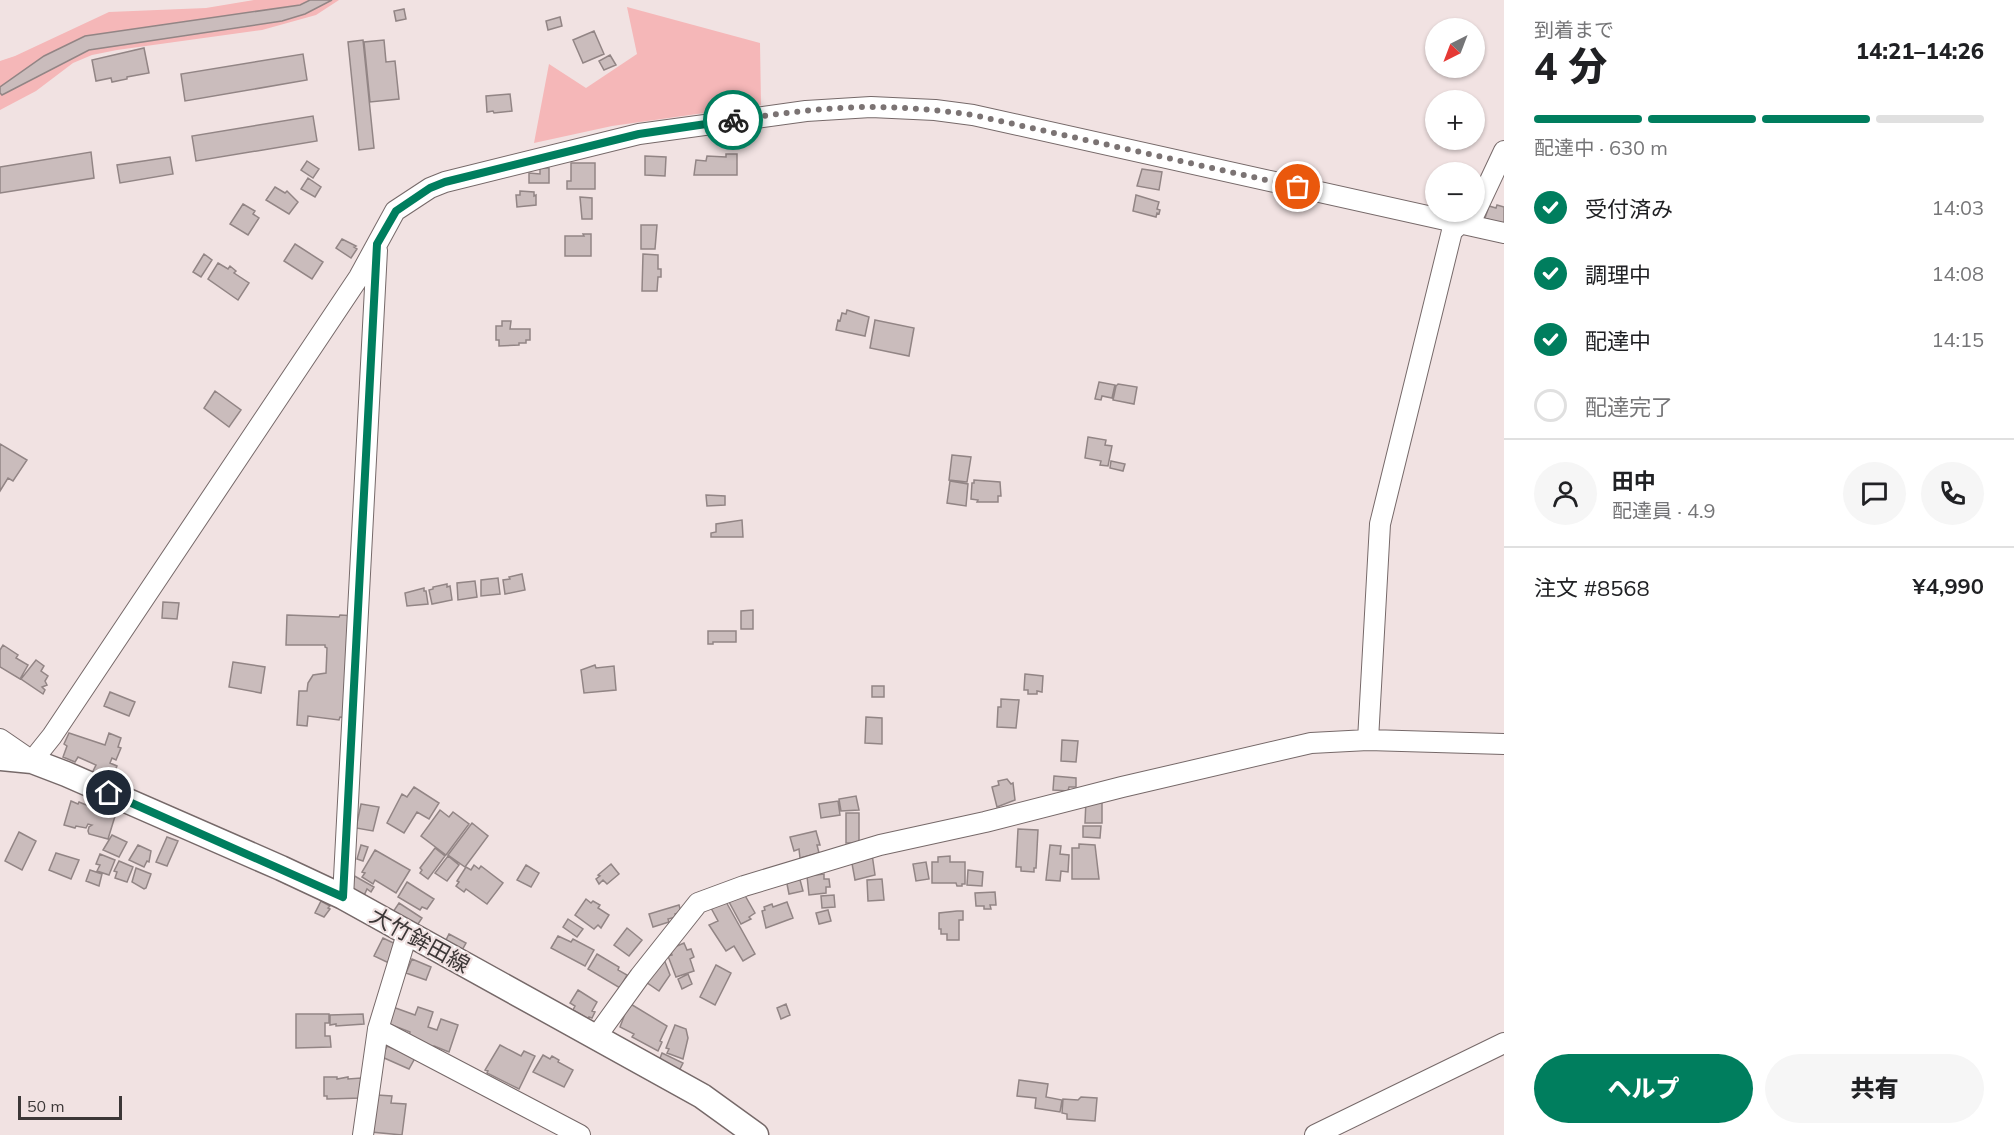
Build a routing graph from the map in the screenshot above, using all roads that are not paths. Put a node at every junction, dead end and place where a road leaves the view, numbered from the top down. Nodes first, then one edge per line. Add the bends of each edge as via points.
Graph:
1 (1504, 151) edge
2 (1460, 224) junction
3 (1504, 233) edge
4 (377, 244) junction
5 (0, 739) edge
6 (1368, 740) junction
7 (1504, 744) edge
8 (0, 758) edge
9 (32, 761) junction
10 (343, 897) junction
11 (407, 934) junction
12 (378, 1029) junction
13 (596, 1037) junction
14 (1504, 1043) edge
15 (363, 1135) edge
16 (580, 1135) edge
17 (756, 1135) edge
18 (1315, 1135) edge

1 - 2 street via 1472,219
2 - 3 street
2 - 4 street via 973,115 871,107 806,111 639,134 472,174 430,188 396,211
2 - 6 street via 1452,231 1380,524
4 - 9 street via 359,278
4 - 10 street
5 - 9 street
6 - 7 street
6 - 13 street via 1311,743 880,845 698,903
8 - 9 main road, 大竹鉾田線
9 - 10 main road, 大竹鉾田線
10 - 11 main road, 大竹鉾田線
11 - 12 street
11 - 13 main road, 大竹鉾田線
12 - 15 street
12 - 16 street
13 - 17 main road, 大竹鉾田線 via 702,1096
14 - 18 street

